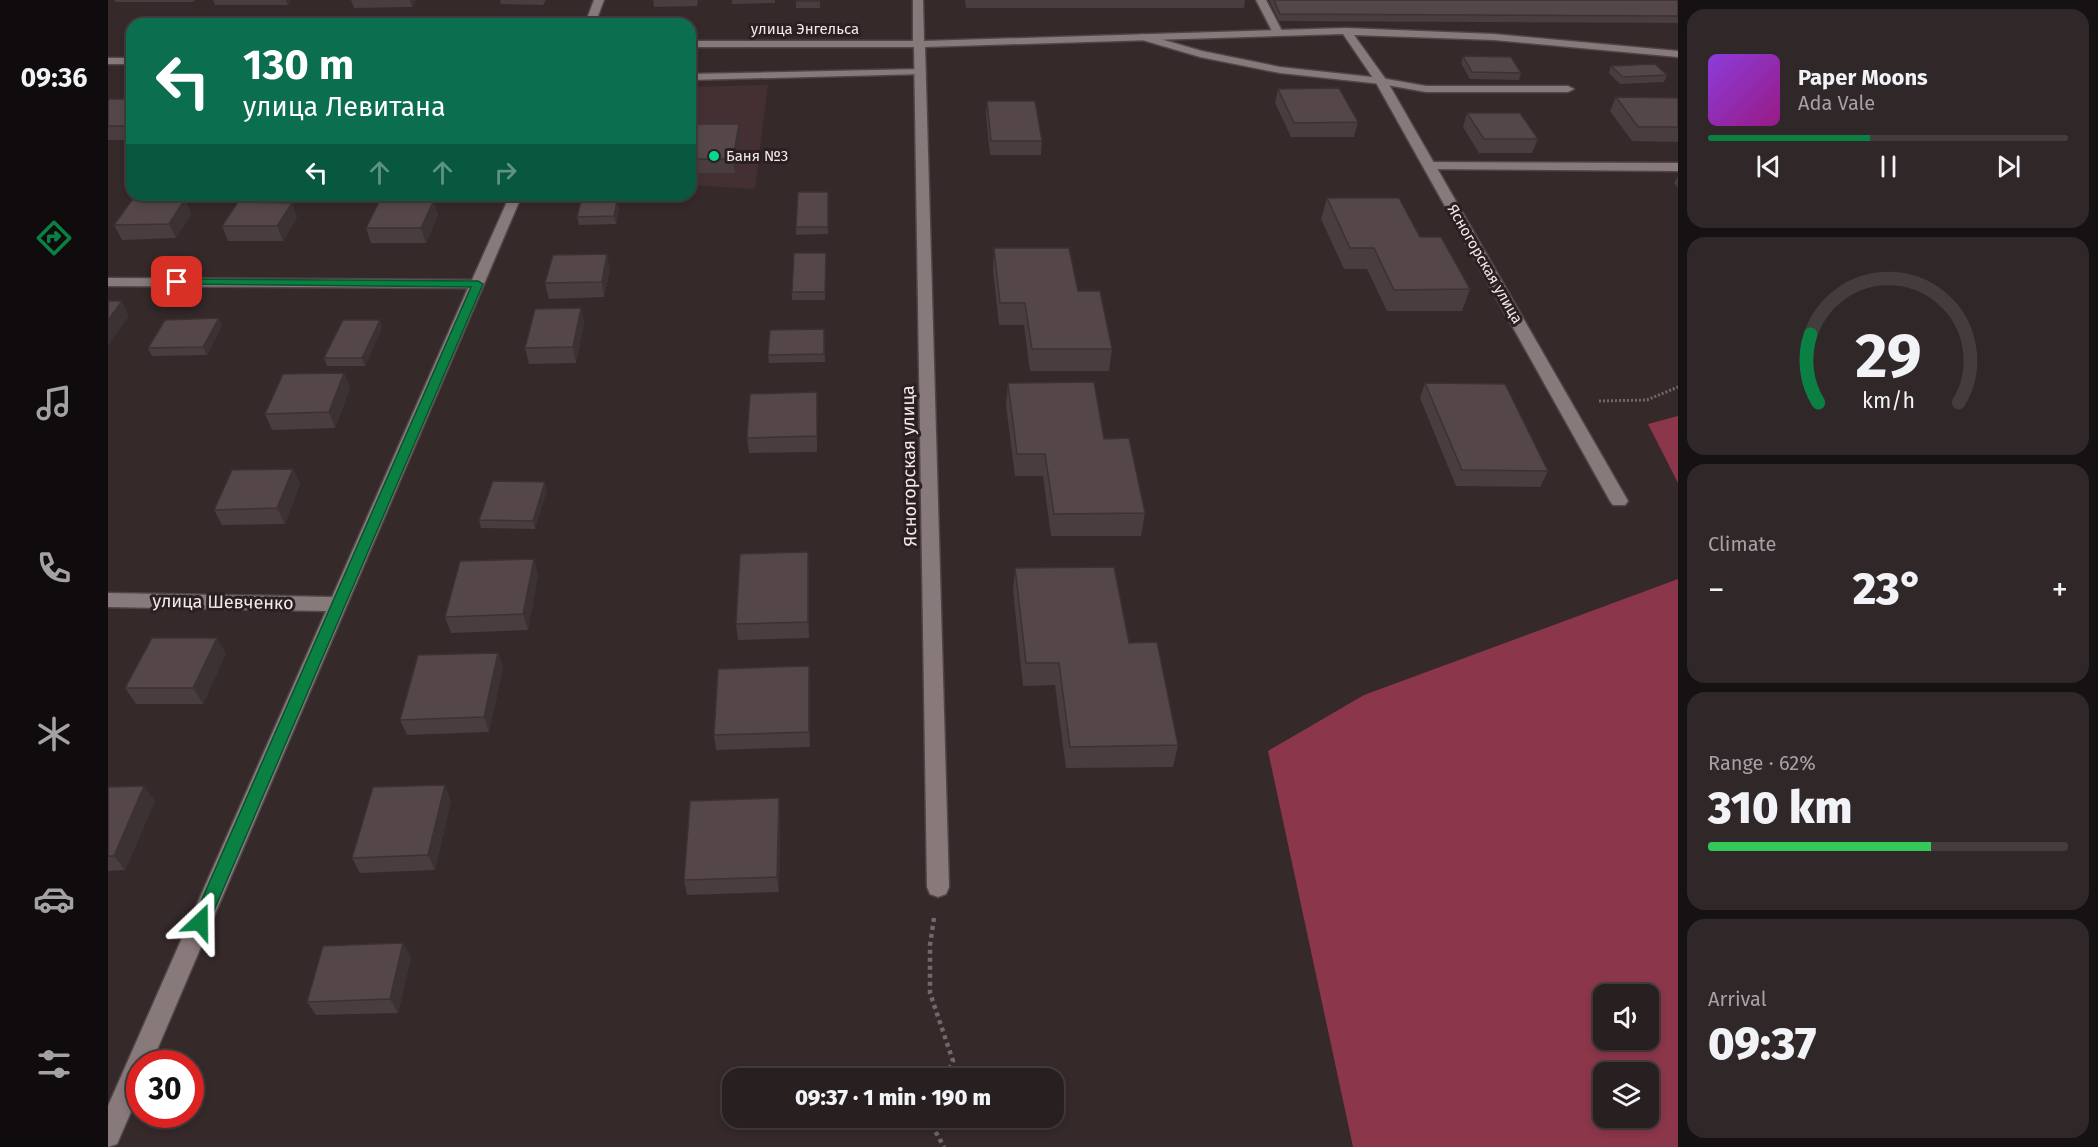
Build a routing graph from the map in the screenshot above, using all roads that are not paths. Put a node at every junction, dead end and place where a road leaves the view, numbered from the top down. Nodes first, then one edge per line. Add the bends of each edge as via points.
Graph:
1 (599, 0) edge
2 (918, 0) edge
3 (1261, 0) edge
4 (592, 18) edge
5 (1346, 31) junction
6 (1278, 33) junction
7 (1143, 37) junction
8 (696, 44) edge
9 (919, 44) junction
10 (1678, 54) edge
11 (108, 61) edge
12 (126, 61) edge
13 (920, 72) junction
14 (696, 77) edge
15 (1381, 81) junction
16 (1568, 89) dead end
17 (1429, 166) junction
18 (1678, 167) edge
19 (513, 201) edge
20 (108, 282) edge
21 (478, 284) junction
22 (1618, 501) dead end
23 (108, 600) edge
24 (338, 604) junction
25 (938, 887) road end
26 (108, 1135) edge

1 - 4 street
2 - 9 street, Ясногорская улица
3 - 6 street
5 - 6 street, улица Энгельса
5 - 10 street, улица Энгельса via 1494,38
5 - 15 street, Ясногорская улица
6 - 7 street, улица Энгельса
7 - 9 street, улица Энгельса
7 - 15 street via 1200,54 1280,70
8 - 9 street, улица Энгельса
9 - 13 street, Ясногорская улица
11 - 12 street
13 - 14 street
13 - 25 street, Ясногорская улица
15 - 16 street via 1426,89
15 - 17 street, Ясногорская улица
17 - 18 street
17 - 22 street, Ясногорская улица
19 - 21 street
20 - 21 street
21 - 24 street
23 - 24 street, улица Шевченко
24 - 26 street

